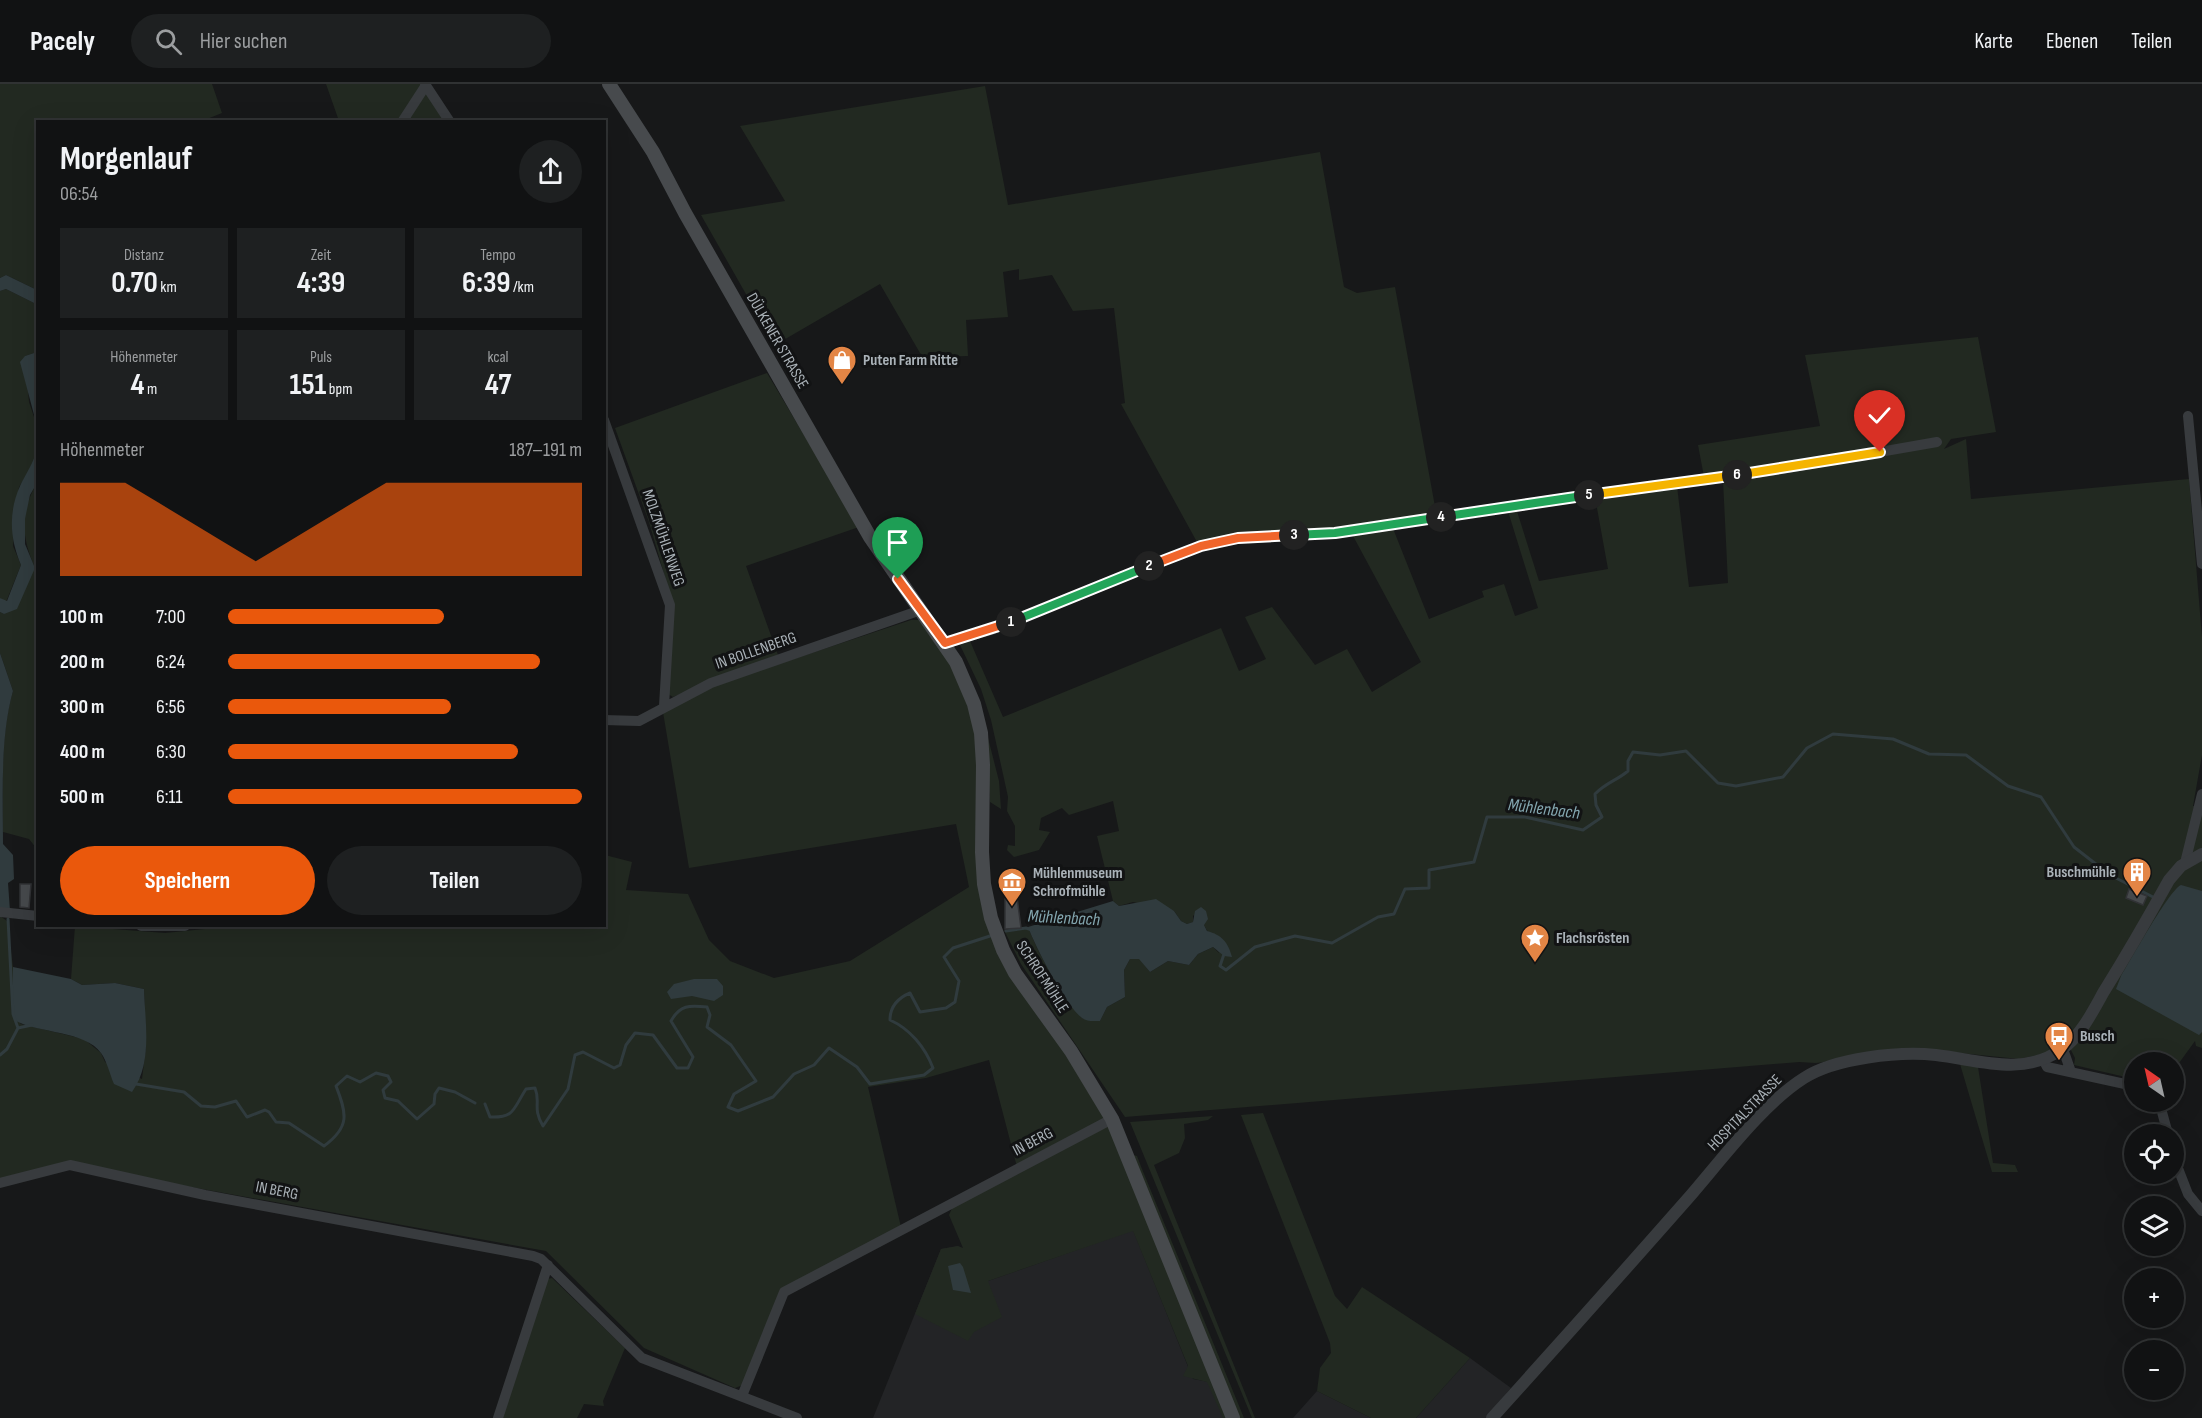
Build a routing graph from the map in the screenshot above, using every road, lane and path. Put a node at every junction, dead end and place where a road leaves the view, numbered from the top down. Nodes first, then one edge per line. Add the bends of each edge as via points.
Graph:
1 (609, 84) edge
2 (425, 85) edge
3 (403, 120) edge
4 (449, 120) edge
5 (2188, 416) dead end
6 (606, 426) edge
7 (1937, 442) dead end
8 (2202, 564) edge
9 (921, 610) junction
10 (945, 643) junction
11 (664, 706) junction
12 (606, 720) edge
13 (2202, 794) edge
14 (2202, 854) edge
15 (2185, 863) junction
16 (0, 912) edge
17 (36, 916) edge
18 (2063, 1049) junction
19 (2043, 1059) junction
20 (2071, 1072) junction
21 (2124, 1084) edge
22 (1112, 1119) junction
23 (0, 1183) edge
24 (2184, 1184) edge
25 (2202, 1211) edge
26 (548, 1266) junction
27 (741, 1396) junction
28 (498, 1418) edge
29 (797, 1418) edge
30 (1233, 1418) edge
31 (1492, 1418) edge

1 - 9 main road, DÜLKENER STRASSE via 648,142 870,537
2 - 3 street
2 - 4 street
5 - 8 street
6 - 11 street, MOLZMÜHLENWEG via 670,605
7 - 10 street via 1771,471 1335,533 1238,538 1201,546 991,630
9 - 10 main road, DÜLKENER STRASSE
9 - 11 street, IN BOLLENBERG via 711,682
10 - 22 main road, SCHROFMÜHLE via 966,683 976,714 983,765 984,884 991,918 1015,973 1071,1051
11 - 12 street, IN BOLLENBERG via 639,721
13 - 15 street
14 - 15 street, HOSPITALSTRASSE
15 - 18 street, HOSPITALSTRASSE via 2169,880 2092,1012
16 - 17 street
18 - 19 street, HOSPITALSTRASSE
18 - 20 street
19 - 20 street via 2047,1067
19 - 31 street, HOSPITALSTRASSE via 2004,1066 1934,1055 1907,1055 1851,1061 1822,1068 1803,1078 1741,1138
20 - 21 street
22 - 27 street, IN BERG via 784,1292
22 - 30 main road
23 - 26 street, IN BERG via 70,1164 205,1195 533,1256
24 - 25 street
26 - 27 street, IN BERG via 642,1358
26 - 28 street
27 - 29 street, IN BERG

